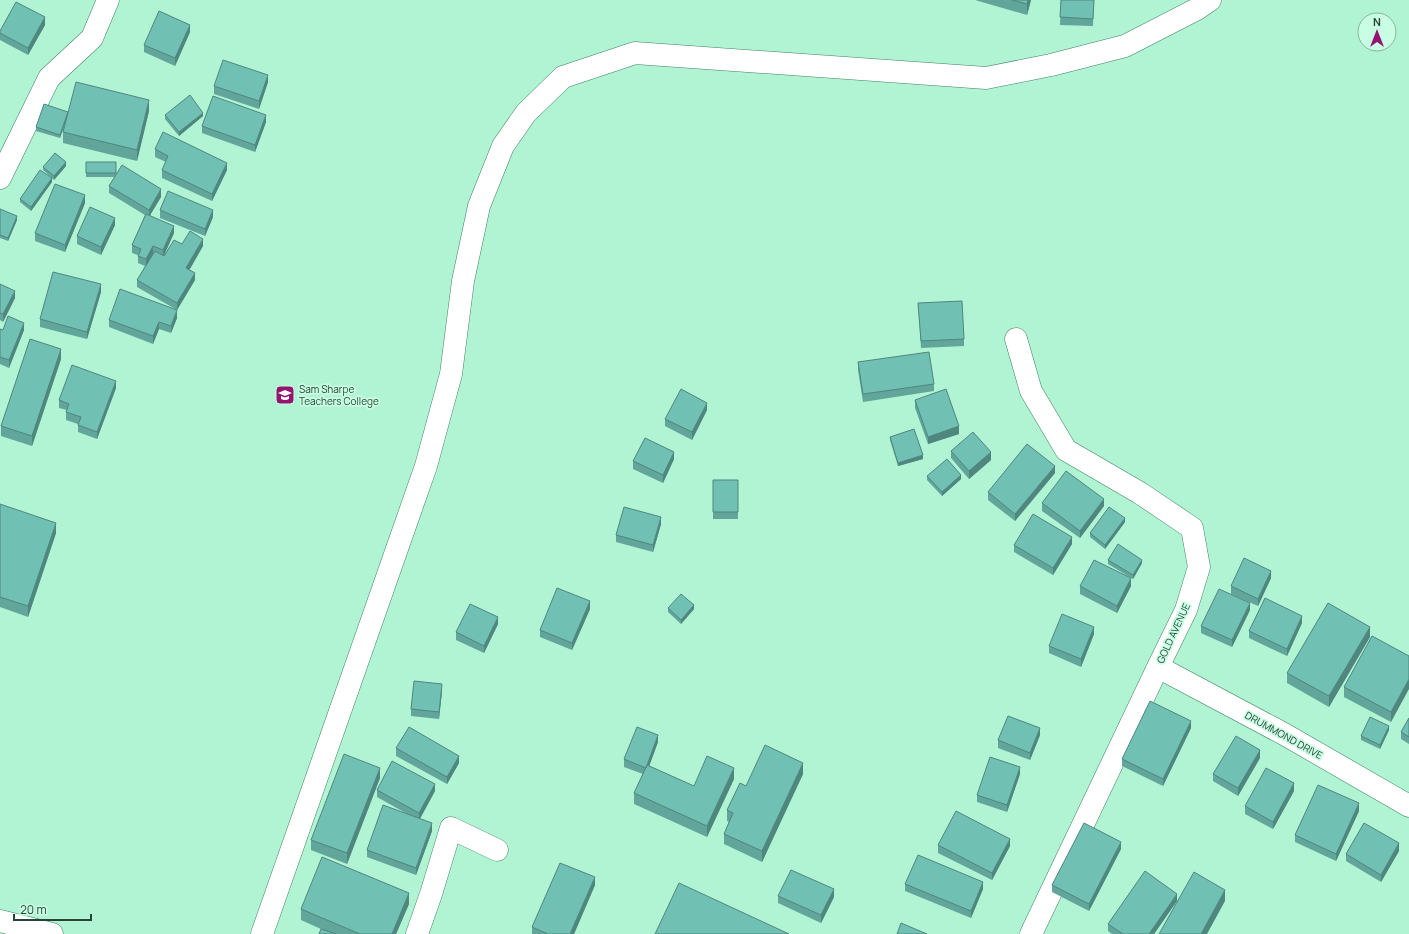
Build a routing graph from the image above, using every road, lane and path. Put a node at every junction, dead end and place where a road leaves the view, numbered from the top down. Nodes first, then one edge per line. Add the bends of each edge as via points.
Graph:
1 (108, 0) edge
2 (1210, 0) edge
3 (0, 178) edge
4 (1016, 339) dead end
5 (1158, 667) junction
6 (1409, 806) edge
7 (497, 850) dead end
8 (0, 921) edge
9 (52, 934) edge
10 (262, 934) edge
11 (417, 934) edge
12 (1031, 934) edge

1 - 3 street via 92,38 49,78
2 - 10 street via 1125,46 986,78 635,53 563,77 531,108 503,146 479,206 463,281 451,374 426,466
4 - 5 street, GOLD AVENUE via 1031,391 1066,450 1140,493 1192,528 1199,567 1186,610
5 - 6 street, DRUMMOND DRIVE via 1284,734
5 - 12 street, GOLD AVENUE
7 - 11 street via 450,828
8 - 9 street

